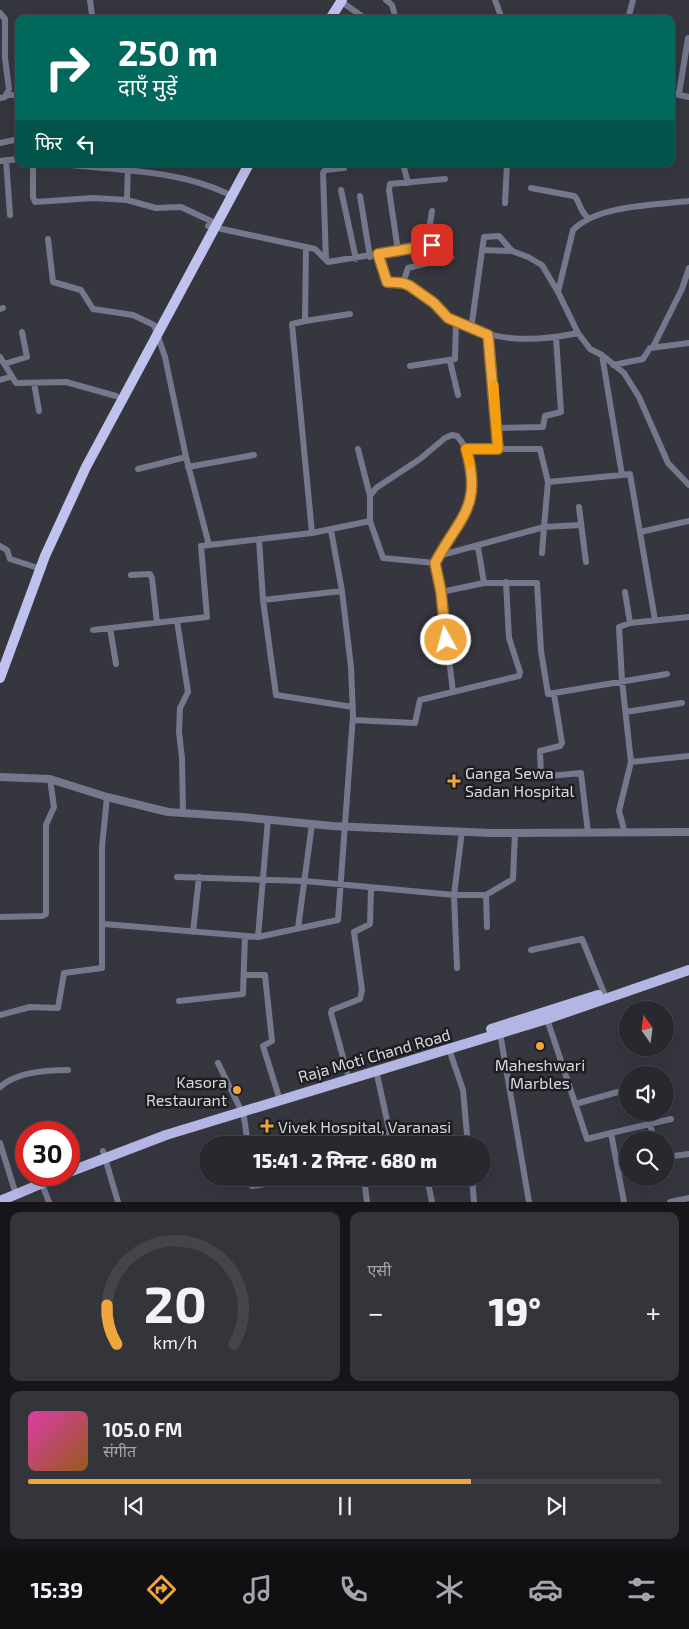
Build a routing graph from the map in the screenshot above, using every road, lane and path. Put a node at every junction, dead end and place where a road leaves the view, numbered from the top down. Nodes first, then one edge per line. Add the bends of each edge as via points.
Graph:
1 (90, 0) edge
2 (386, 0) edge
3 (496, 0) edge
4 (633, 0) edge
5 (346, 2) edge
6 (0, 13) edge
7 (90, 15) edge
8 (334, 15) edge
9 (340, 15) edge
10 (361, 15) edge
11 (395, 15) edge
12 (501, 15) edge
13 (629, 15) edge
14 (688, 38) dead end
15 (15, 94) edge
16 (675, 94) edge
17 (679, 94) junction
18 (7, 95) junction
19 (689, 97) edge
20 (0, 98) edge
21 (15, 140) edge
22 (0, 143) edge
23 (3, 160) edge
24 (33, 167) edge
25 (128, 167) edge
26 (241, 167) edge
27 (247, 167) edge
28 (404, 167) edge
29 (507, 167) edge
30 (344, 168) dead end
31 (445, 179) dead end
32 (408, 183) junction
33 (531, 188) dead end
34 (340, 190) dead end
35 (226, 193) junction
36 (360, 196) dead end
37 (127, 200) junction
38 (689, 201) edge
39 (505, 203) dead end
40 (432, 211) dead end
41 (10, 216) dead end
42 (588, 218) junction
43 (211, 225) junction
44 (48, 239) dead end
45 (444, 243) dead end
46 (421, 246) junction
47 (306, 247) junction
48 (482, 250) junction
49 (398, 251) junction
50 (512, 251) junction
51 (378, 254) junction
52 (370, 257) junction
53 (451, 257) dead end
54 (356, 259) junction
55 (326, 260) junction
56 (689, 268) edge
57 (403, 283) junction
58 (558, 292) junction
59 (350, 314) dead end
60 (305, 321) junction
61 (456, 323) junction
62 (155, 329) junction
63 (471, 329) junction
64 (22, 332) dead end
65 (578, 333) junction
66 (488, 335) junction
67 (556, 337) junction
68 (689, 343) edge
69 (653, 347) junction
70 (602, 355) junction
71 (1, 361) edge
72 (450, 361) junction
73 (613, 365) junction
74 (410, 366) dead end
75 (10, 377) junction
76 (0, 380) edge
77 (34, 383) junction
78 (458, 395) dead end
79 (116, 396) junction
80 (39, 412) dead end
81 (498, 428) junction
82 (358, 449) dead end
83 (466, 449) junction
84 (498, 449) junction
85 (254, 455) dead end
86 (186, 457) junction
87 (188, 467) junction
88 (138, 468) dead end
89 (622, 475) junction
90 (548, 482) junction
91 (689, 486) edge
92 (370, 496) junction
93 (579, 507) dead end
94 (370, 521) junction
95 (689, 521) edge
96 (581, 525) junction
97 (544, 527) junction
98 (331, 530) junction
99 (640, 532) junction
100 (312, 533) junction
101 (259, 540) junction
102 (209, 545) junction
103 (0, 546) edge
104 (478, 547) junction
105 (542, 554) dead end
106 (438, 556) junction
107 (586, 562) dead end
108 (435, 563) junction
109 (35, 567) junction
110 (131, 575) dead end
111 (506, 582) junction
112 (484, 583) junction
113 (342, 591) junction
114 (441, 592) junction
115 (625, 592) dead end
116 (264, 600) junction
117 (689, 617) edge
118 (655, 620) junction
119 (177, 621) junction
120 (157, 623) junction
121 (630, 623) junction
122 (110, 628) junction
123 (93, 630) dead end
124 (0, 661) edge
125 (116, 664) dead end
126 (667, 674) dead end
127 (0, 678) edge
128 (622, 681) junction
129 (453, 692) junction
130 (554, 694) junction
131 (682, 703) dead end
132 (353, 707) junction
133 (626, 712) junction
134 (352, 720) junction
135 (689, 756) edge
136 (631, 762) junction
137 (541, 776) junction
138 (0, 777) edge
139 (526, 778) dead end
140 (50, 779) junction
141 (107, 797) junction
142 (182, 813) junction
143 (268, 819) junction
144 (312, 824) junction
145 (345, 826) junction
146 (462, 832) junction
147 (689, 832) edge
148 (515, 833) junction
149 (588, 833) junction
150 (625, 833) junction
151 (177, 877) dead end
152 (200, 877) junction
153 (263, 878) junction
154 (305, 881) junction
155 (341, 885) junction
156 (371, 888) junction
157 (454, 895) junction
158 (486, 895) junction
159 (0, 917) edge
160 (104, 924) junction
161 (298, 928) junction
162 (487, 928) dead end
163 (193, 932) junction
164 (245, 936) junction
165 (258, 937) junction
166 (531, 950) dead end
167 (689, 963) edge
168 (457, 968) dead end
169 (689, 970) edge
170 (244, 975) junction
171 (604, 993) junction
172 (178, 1001) dead end
173 (0, 1015) edge
174 (546, 1016) junction
175 (500, 1033) junction
176 (449, 1049) junction
177 (218, 1064) dead end
178 (68, 1070) dead end
179 (376, 1070) junction
180 (347, 1072) junction
181 (0, 1087) edge
182 (619, 1092) edge
183 (278, 1094) junction
184 (575, 1104) junction
185 (241, 1108) junction
186 (663, 1121) edge
187 (650, 1124) junction
188 (652, 1131) edge
189 (611, 1133) junction
190 (246, 1136) edge
191 (388, 1136) edge
192 (467, 1136) edge
193 (0, 1143) edge
194 (104, 1154) junction
195 (689, 1154) edge
196 (674, 1155) edge
197 (80, 1162) edge
198 (80, 1166) edge
199 (20, 1186) edge
200 (29, 1186) edge
201 (45, 1186) edge
202 (365, 1186) edge
203 (429, 1186) edge
204 (473, 1186) edge
205 (14, 1188) junction
206 (0, 1194) edge
207 (689, 1198) edge
208 (0, 1201) edge
209 (49, 1202) edge
210 (118, 1202) edge
211 (367, 1202) edge
212 (432, 1202) edge
213 (474, 1202) edge
214 (529, 1202) edge
215 (624, 1202) edge
216 (670, 1202) edge

1 - 7 street
2 - 11 street via 392,5
3 - 12 street
4 - 13 street
5 - 8 highway
5 - 9 highway
5 - 10 street
6 - 18 street via 5,18
14 - 17 street
15 - 18 street
16 - 17 street
17 - 19 street
18 - 20 street
21 - 22 street
23 - 41 street
24 - 37 street via 35,202 93,198
25 - 35 street via 205,183
25 - 37 street
26 - 35 highway
27 - 43 highway
28 - 32 street
29 - 39 street
30 - 55 street via 322,173
31 - 32 street
32 - 49 street via 390,184 389,190
33 - 42 street via 574,196
34 - 54 street
35 - 43 highway
36 - 52 street
37 - 43 street via 156,208 181,207
38 - 42 street via 619,210
40 - 46 street via 429,230
42 - 58 street via 573,230
43 - 47 street
43 - 62 highway
44 - 62 street via 53,282 81,290 93,309 133,315
45 - 46 street
46 - 49 street
47 - 55 street via 314,249
47 - 60 street
48 - 50 street
48 - 50 street via 484,237 488,236 501,237
48 - 63 street
49 - 51 street
50 - 58 street via 542,265
51 - 52 street
51 - 57 street via 387,282
52 - 54 street
53 - 57 street via 408,268
54 - 55 street
56 - 69 street
57 - 61 street via 434,303
58 - 65 street
59 - 60 street
60 - 100 street via 292,324
61 - 63 street
61 - 72 street via 456,357
62 - 79 highway
62 - 86 street via 165,357
62 - 127 highway via 55,532
63 - 66 street
64 - 71 street via 27,357
65 - 67 street
65 - 70 street via 590,349
66 - 67 street via 523,339
66 - 81 street
67 - 81 street via 561,412 545,416 543,427
68 - 69 street
69 - 73 street via 646,350 643,359
70 - 73 street
70 - 89 street
71 - 75 street
72 - 74 street
72 - 78 street
73 - 91 street via 624,373 639,397 668,463
75 - 76 street
75 - 77 street via 16,383
77 - 79 street via 66,382
77 - 80 street
79 - 109 highway via 63,502
81 - 84 street
82 - 92 street
83 - 84 street
83 - 92 street via 457,436 448,436 376,488
83 - 106 street via 473,476 473,493
84 - 90 street via 540,449
85 - 87 street
86 - 87 street
86 - 88 street
87 - 102 street
89 - 90 street
89 - 99 street via 630,474
90 - 97 street
92 - 94 street
93 - 96 street
94 - 98 street
94 - 108 street via 383,558
95 - 99 street
96 - 97 street
96 - 107 street
97 - 104 street
97 - 105 street
98 - 100 street
98 - 113 street
99 - 118 street
100 - 101 street
101 - 102 street
101 - 116 street
102 - 119 street via 201,546 207,617
103 - 109 street via 7,550 10,559
104 - 106 street
104 - 112 street
106 - 108 street
108 - 114 street
109 - 124 highway
110 - 120 street via 151,576
111 - 112 street
111 - 129 street via 510,638 520,674
111 - 130 street via 537,583 545,684 547,693
112 - 114 street
113 - 116 street
113 - 132 street
114 - 129 street
115 - 121 street
116 - 132 street via 276,695
117 - 118 street
118 - 121 street
119 - 120 street
119 - 142 street via 188,692 180,708 179,724
120 - 122 street
121 - 128 street via 619,627
122 - 123 street
122 - 125 street
126 - 128 street
128 - 130 street
128 - 133 street
129 - 134 street via 420,700 415,723
130 - 137 street via 562,743 540,751
131 - 133 street
132 - 134 street
133 - 136 street
134 - 145 street
135 - 136 street
136 - 150 street via 619,811
137 - 139 street
137 - 149 street via 581,773
138 - 140 street
140 - 141 street
140 - 159 street via 54,807 46,825 46,914
141 - 142 street
141 - 160 street via 102,846
142 - 143 street
143 - 144 street
143 - 153 street
144 - 145 street
144 - 154 street
145 - 146 street
145 - 155 street
146 - 148 street
146 - 157 street
147 - 150 street
148 - 149 street
148 - 158 street via 513,879
149 - 150 street
151 - 152 street
152 - 153 street
152 - 163 street
153 - 154 street
153 - 165 street
154 - 155 street
154 - 161 street
155 - 156 street
155 - 161 street via 338,920
156 - 157 street
156 - 180 street via 370,924 354,932 362,990 360,999 331,1013
157 - 158 street
157 - 168 street
158 - 162 street
160 - 163 street
160 - 173 street via 102,968 64,973 59,1007 30,1007
161 - 165 street
163 - 164 street
164 - 165 street
164 - 170 street
166 - 171 street via 582,938
167 - 171 main road
169 - 174 main road, Raja Moti Chand Road
170 - 172 street via 243,994
170 - 183 street via 265,975 272,1041 263,1046
171 - 174 main road
174 - 175 main road, Raja Moti Chand Road
174 - 180 main road
174 - 184 street
175 - 176 main road, Raja Moti Chand Road
175 - 214 street
176 - 179 main road, Raja Moti Chand Road
176 - 192 street via 463,1090
177 - 185 street
178 - 181 street via 42,1070
179 - 185 main road, Raja Moti Chand Road
179 - 191 street via 390,1134
180 - 183 main road
182 - 184 street
183 - 185 main road
184 - 189 street via 587,1139
185 - 190 street
185 - 194 main road, Raja Moti Chand Road
186 - 187 street
187 - 188 street
187 - 189 street
189 - 215 street
193 - 205 street
194 - 197 main road
194 - 198 main road, Raja Moti Chand Road
194 - 210 street
195 - 196 street
199 - 205 main road
200 - 208 main road
201 - 209 street
202 - 211 street
203 - 212 street
204 - 213 street
205 - 206 main road
207 - 216 street

